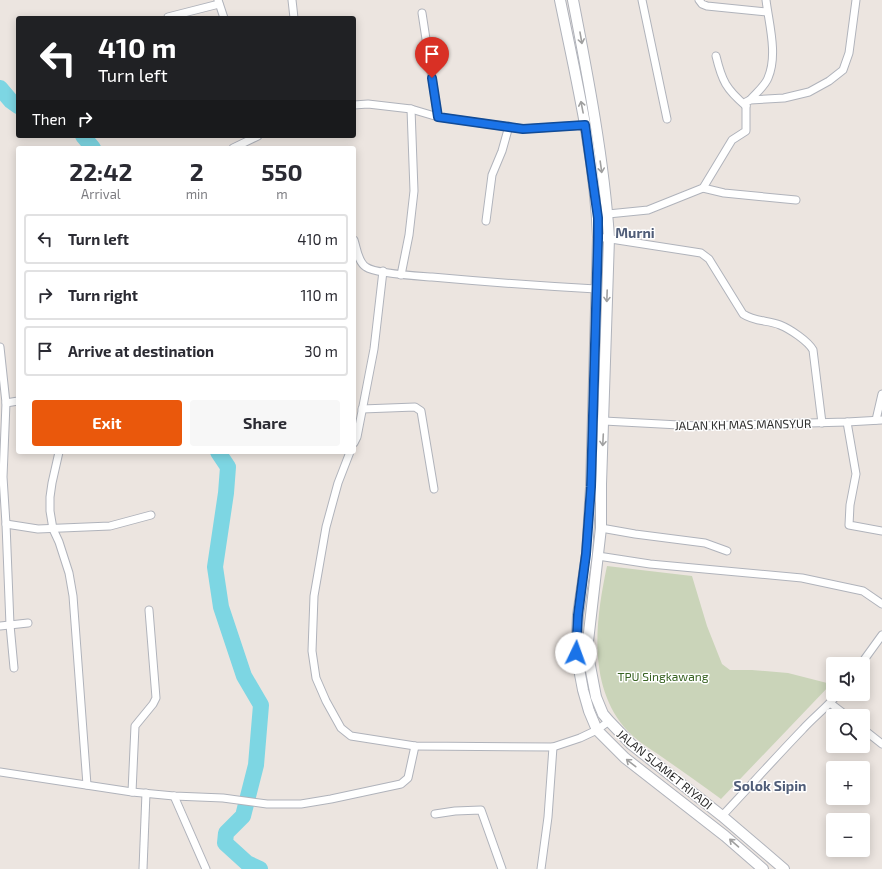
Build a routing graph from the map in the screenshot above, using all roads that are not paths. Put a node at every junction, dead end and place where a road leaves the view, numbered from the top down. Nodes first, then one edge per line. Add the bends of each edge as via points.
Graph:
1 (292, 0) edge
2 (560, 0) edge
3 (573, 0) edge
4 (642, 0) edge
5 (699, 0) edge
6 (766, 0) edge
7 (856, 0) edge
8 (218, 2) edge
9 (767, 12) junction
10 (422, 13) dead end
11 (174, 16) edge
12 (223, 16) edge
13 (294, 16) edge
14 (716, 56) dead end
15 (588, 80) junction
16 (577, 82) junction
17 (750, 100) junction
18 (356, 105) edge
19 (746, 106) junction
20 (410, 109) junction
21 (438, 117) junction
22 (667, 119) dead end
23 (585, 125) junction
24 (508, 126) junction
25 (254, 138) edge
26 (237, 146) edge
27 (702, 188) junction
28 (796, 200) dead end
29 (608, 214) junction
30 (486, 221) dead end
31 (598, 238) junction
32 (609, 238) junction
33 (356, 248) edge
34 (383, 271) junction
35 (401, 275) junction
36 (596, 290) junction
37 (0, 347) edge
38 (882, 394) edge
39 (16, 401) edge
40 (6, 403) junction
41 (362, 409) junction
42 (2, 420) edge
43 (879, 420) edge
44 (604, 421) junction
45 (847, 422) junction
46 (822, 423) junction
47 (356, 439) edge
48 (59, 454) edge
49 (349, 454) edge
50 (434, 489) dead end
51 (151, 515) dead end
52 (6, 524) junction
53 (601, 528) junction
54 (53, 529) junction
55 (882, 531) edge
56 (727, 551) dead end
57 (598, 556) junction
58 (4, 558) edge
59 (882, 604) edge
60 (149, 610) dead end
61 (28, 623) dead end
62 (10, 625) junction
63 (0, 626) edge
64 (882, 635) edge
65 (866, 657) edge
66 (14, 668) dead end
67 (830, 703) joint
68 (837, 709) edge
69 (609, 721) junction
70 (597, 730) junction
71 (870, 735) edge
72 (882, 744) edge
73 (415, 746) junction
74 (553, 747) junction
75 (0, 772) edge
76 (88, 785) junction
77 (132, 792) junction
78 (146, 793) junction
79 (174, 796) junction
80 (435, 814) dead end
81 (722, 816) junction
82 (759, 848) junction
83 (752, 860) junction
84 (142, 869) edge
85 (206, 869) edge
86 (502, 869) edge
87 (541, 869) edge
88 (763, 869) edge
89 (784, 869) edge

1 - 13 street
2 - 16 main road, JALAN SLAMET RIYADI
3 -> 15 main road, JALAN SLAMET RIYADI
4 - 22 street
5 - 9 street via 707,6
6 - 9 street
7 - 17 street via 849,53 843,70 810,92 784,98
8 - 11 street
8 - 12 street
9 - 17 street via 773,53 772,64 766,82
10 - 21 street
14 - 19 street via 722,80
15 - 16 main road
15 -> 29 main road, JALAN SLAMET RIYADI
23 -> 16 main road, JALAN SLAMET RIYADI
17 - 19 street via 746,102
18 - 20 street
19 - 27 street via 746,131 732,140
20 - 21 street
20 - 35 street via 414,191
21 - 24 street
23 - 24 street via 523,129
23 - 31 main road, JALAN SLAMET RIYADI via 598,218
24 - 30 street via 502,151 492,175
25 - 26 street
27 - 28 street via 724,193
27 - 29 street via 648,210
29 - 32 main road, JALAN SLAMET RIYADI
31 - 32 street
31 - 36 main road, JALAN SLAMET RIYADI
32 -> 44 main road, JALAN SLAMET RIYADI
32 - 46 street via 701,253 709,259 743,314 749,318 780,325 807,342 812,350
33 - 34 street via 363,264 370,270
34 - 35 street
34 - 41 street via 374,349
35 - 36 street
36 - 70 main road, JALAN SLAMET RIYADI via 591,487 576,653 583,690
37 - 40 street
38 - 43 street
39 - 40 street
40 - 42 street
41 - 47 street
41 - 50 street via 419,408
42 - 52 street via 2,477
43 - 45 street, JALAN KH MAS MANSYUR
44 - 46 street, JALAN KH MAS MANSYUR via 698,426
44 -> 53 main road, JALAN SLAMET RIYADI
45 - 46 street, JALAN KH MAS MANSYUR
45 - 55 street via 856,474 849,525
48 - 54 street via 50,496
49 - 73 street via 326,527 314,596 312,651 316,678 326,701 346,733 351,736
51 - 54 street via 110,526
52 - 54 street via 38,530
52 - 58 street
53 - 56 street via 705,544
53 - 57 main road, JALAN SLAMET RIYADI
54 - 76 street via 67,567 72,596
57 - 59 street via 650,564 802,578 863,591
57 - 69 main road, JALAN SLAMET RIYADI via 587,650 596,698
58 - 62 street
60 - 77 street via 156,698 135,726
61 - 62 street
62 - 63 street
62 - 66 street
64 - 65 street
67 - 68 street
67 - 81 street
69 - 70 street
69 - 81 main road, JALAN SLAMET RIYADI via 632,744
70 - 74 street
83 -> 70 main road, JALAN SLAMET RIYADI via 625,758
71 - 72 street
73 - 74 street
73 - 79 street via 408,778 401,784 331,799 301,804 268,804 223,798
74 - 87 street
75 - 76 street
76 - 77 street
77 - 78 street
78 - 79 street
78 - 84 street
79 - 85 street
80 - 86 street via 481,810
81 - 82 main road, JALAN SLAMET RIYADI
82 - 83 main road
82 - 89 main road, JALAN SLAMET RIYADI
83 - 88 main road, JALAN SLAMET RIYADI

